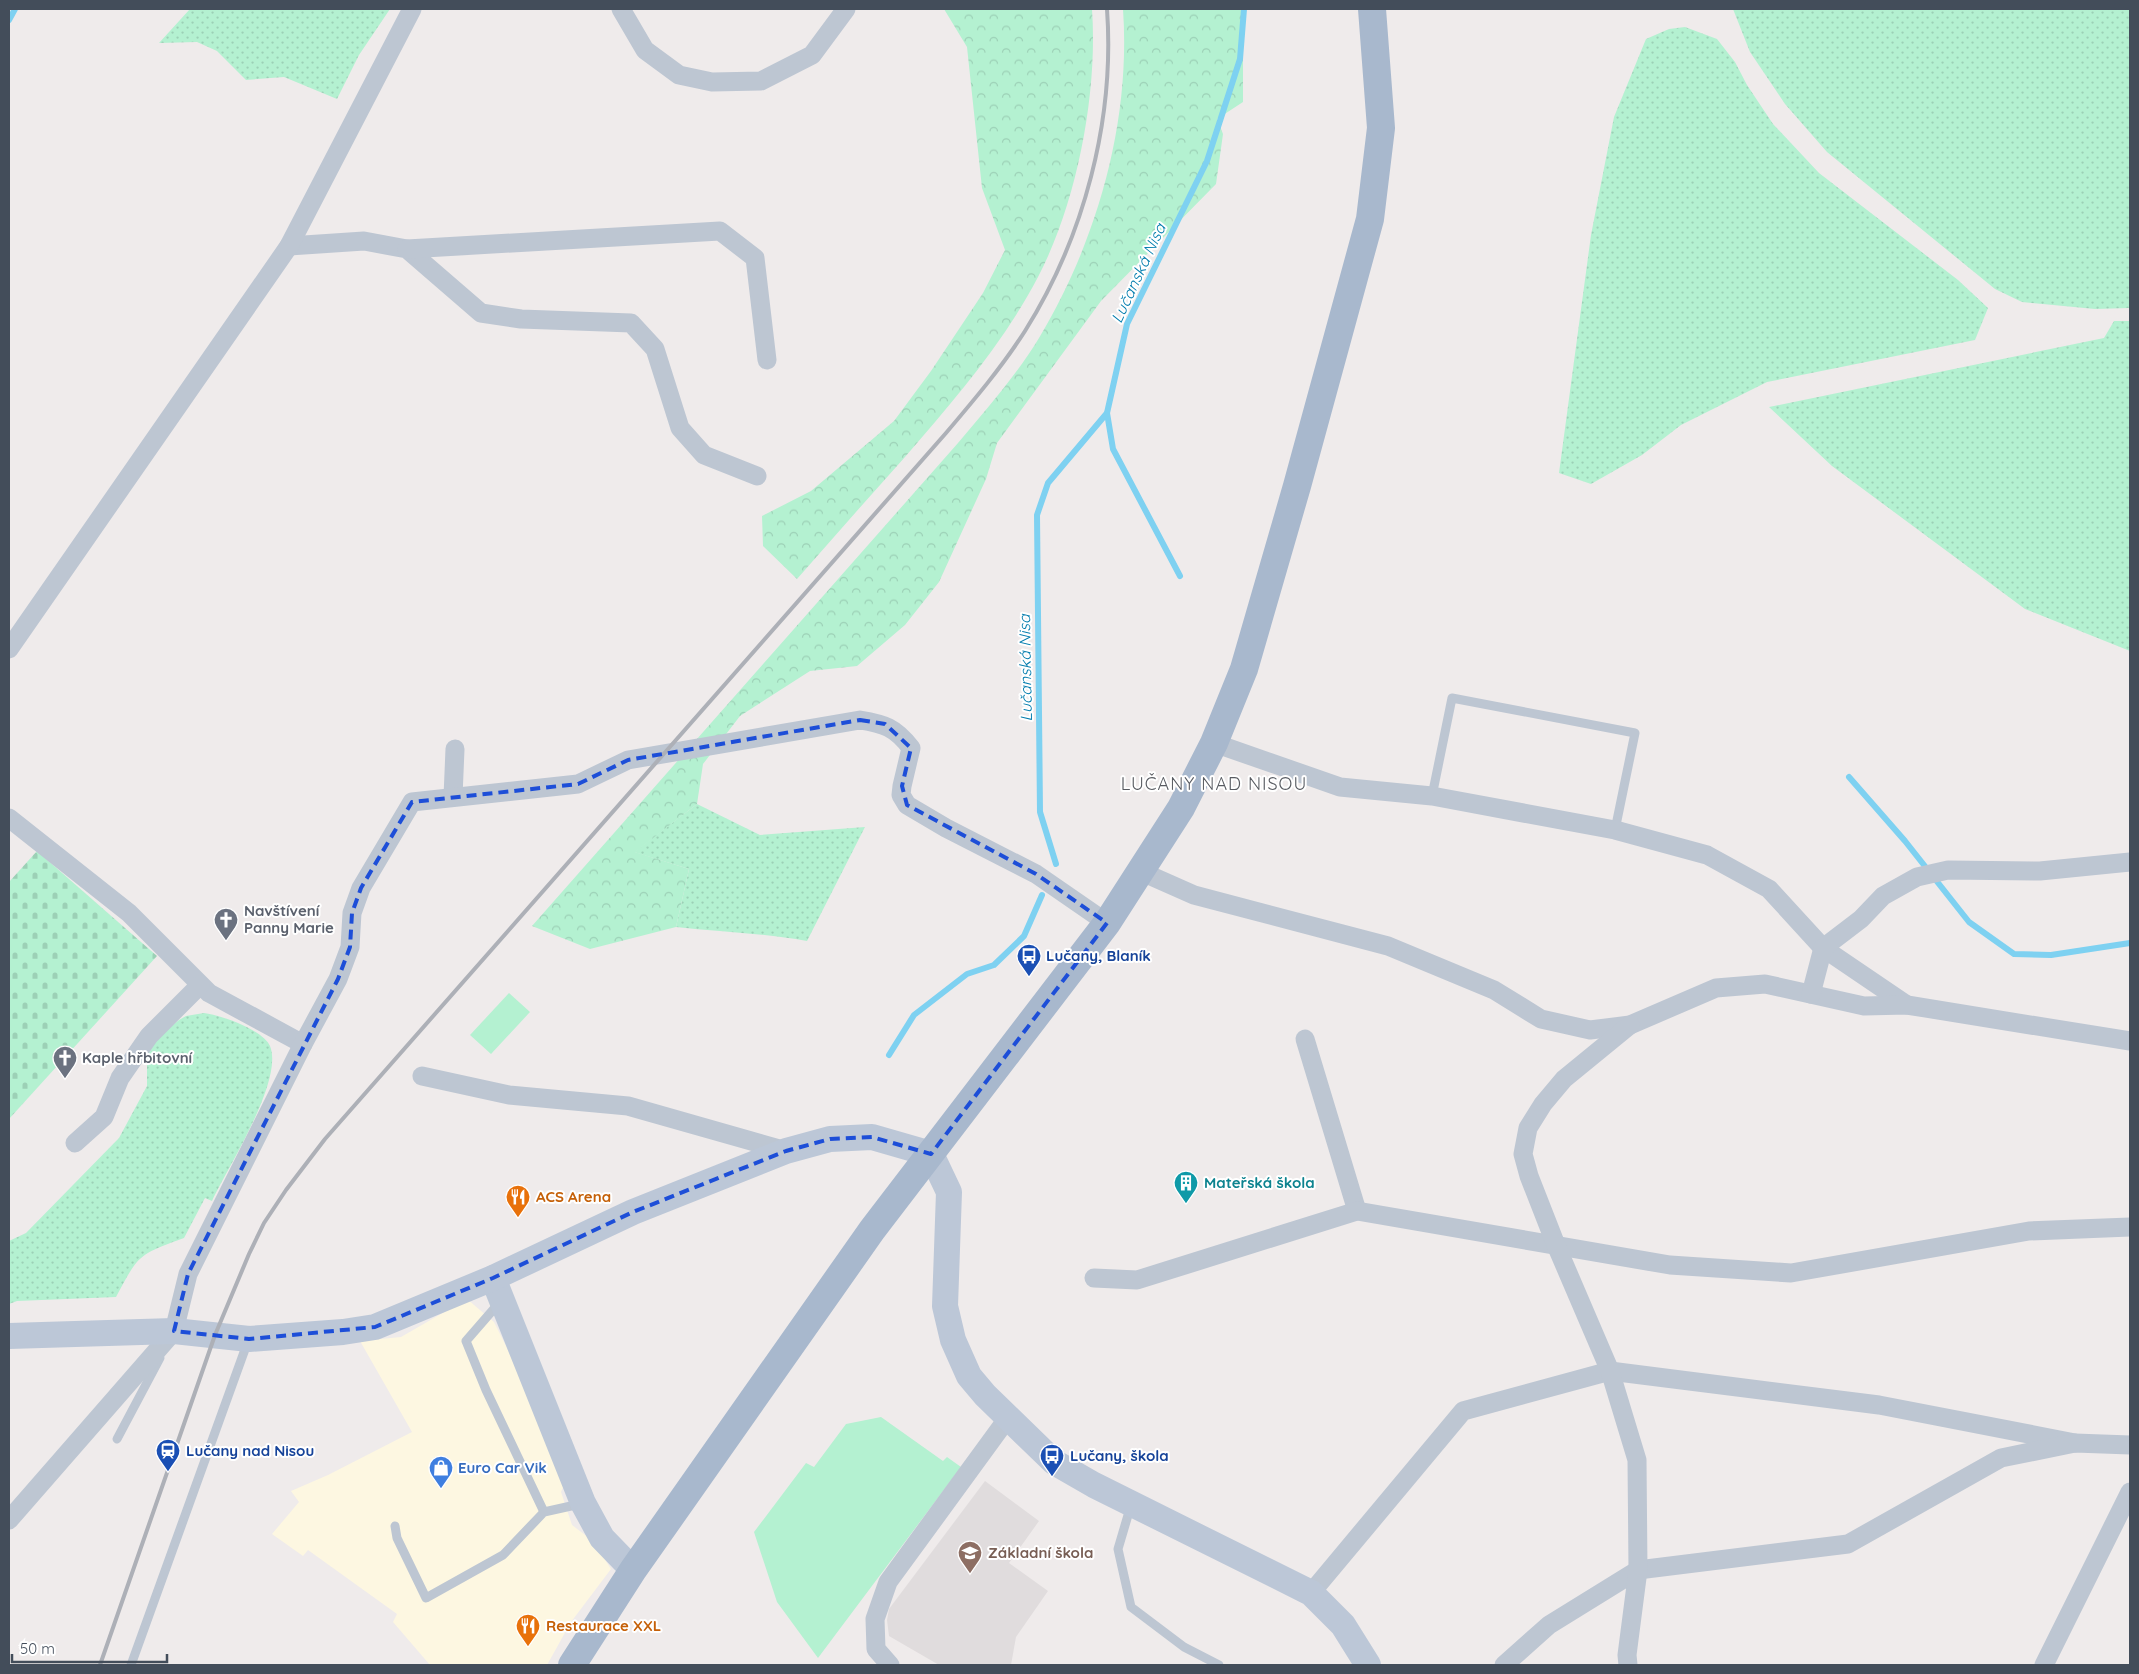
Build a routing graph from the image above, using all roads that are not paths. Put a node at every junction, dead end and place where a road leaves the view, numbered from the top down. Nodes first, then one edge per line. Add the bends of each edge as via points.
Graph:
1 (412, 9) edge
2 (621, 9) edge
3 (846, 9) edge
4 (1372, 9) edge
5 (289, 246) junction
6 (407, 249) junction
7 (767, 360) dead end
8 (757, 476) dead end
9 (9, 649) edge
10 (1214, 743) junction
11 (456, 749) dead end
12 (1432, 796) junction
13 (453, 797) junction
14 (9, 818) edge
15 (1615, 830) junction
16 (2130, 862) edge
17 (1142, 872) junction
18 (1107, 923) junction
19 (1823, 948) junction
20 (200, 985) junction
21 (1811, 994) junction
22 (1907, 1005) junction
23 (1630, 1025) junction
24 (1305, 1038) dead end
25 (2130, 1041) edge
26 (303, 1044) junction
27 (422, 1076) dead end
28 (75, 1143) dead end
29 (786, 1151) junction
30 (931, 1154) junction
31 (1357, 1211) junction
32 (2130, 1227) edge
33 (1556, 1245) junction
34 (1094, 1278) dead end
35 (497, 1290) junction
36 (174, 1331) junction
37 (9, 1336) edge
38 (249, 1338) junction
39 (1610, 1371) junction
40 (1007, 1418) junction
41 (117, 1439) dead end
42 (2075, 1444) junction
43 (2130, 1445) edge
44 (2130, 1492) edge
45 (1132, 1502) junction
46 (583, 1503) junction
47 (544, 1512) junction
48 (9, 1520) edge
49 (395, 1526) dead end
50 (633, 1570) junction
51 (1638, 1570) junction
52 (1311, 1593) junction
53 (1371, 1662) edge
54 (131, 1665) edge
55 (572, 1665) edge
56 (890, 1665) edge
57 (1219, 1665) edge
58 (1504, 1665) edge
59 (1628, 1665) edge
60 (2044, 1665) edge

1 - 5 street
2 - 3 street via 645,50 679,75 712,82 761,81 812,55
4 - 10 main road via 1381,128 1370,219 1244,669
5 - 6 street via 364,241
5 - 9 street
6 - 7 street via 720,231 755,258
6 - 8 street via 482,313 522,320 632,323 655,349 680,428 704,455
10 - 12 street via 1340,787
10 - 17 main road via 1181,808
11 - 13 street
12 - 15 street
12 - 15 lane via 1452,698 1635,733
13 - 18 street via 578,784 628,760 752,737 860,720 885,724 902,736 911,748 902,786 906,804 1036,874
13 - 26 street via 412,802 361,888 352,913 350,947 338,979
14 - 20 street via 129,913
15 - 19 street via 1707,855 1769,889
16 - 19 street via 2040,871 1948,870 1917,877 1883,896 1861,919
17 - 18 main road
17 - 23 street via 1194,895 1388,946 1494,990 1540,1019 1590,1030
18 - 30 main road
19 - 21 street
19 - 22 street
20 - 26 street via 208,993
20 - 28 street via 149,1036 120,1078 104,1117
21 - 22 street via 1864,1006
21 - 23 street via 1765,984 1716,988
22 - 25 street
23 - 33 street via 1564,1079 1528,1128 1523,1154
24 - 31 street
26 - 36 street via 188,1274
27 - 29 street via 509,1095 628,1106
29 - 30 street via 830,1139 872,1137
29 - 35 street via 633,1212
30 - 40 street via 949,1192 945,1306 953,1340 969,1376
30 - 50 main road via 872,1230
31 - 33 street
31 - 34 street via 1137,1280
32 - 33 street via 2030,1231 1791,1273 1670,1265
33 - 39 street
35 - 38 street via 374,1327
35 - 46 street
35 - 47 lane via 466,1341
36 - 37 street
36 - 38 street
36 - 41 lane
36 - 48 street
38 - 54 lane
39 - 42 street via 1879,1405
39 - 51 street via 1637,1460
39 - 52 street via 1463,1411
40 - 45 street via 1054,1462
40 - 56 street via 888,1582 875,1619 876,1649
42 - 43 street
42 - 51 street via 2000,1458 1848,1544
44 - 60 street
45 - 52 street
45 - 57 lane via 1118,1548 1131,1607 1184,1647
46 - 47 lane
46 - 50 street via 602,1538
47 - 49 lane via 503,1555 426,1598
50 - 55 main road
51 - 58 street via 1549,1625
51 - 59 street
52 - 53 street via 1343,1625

